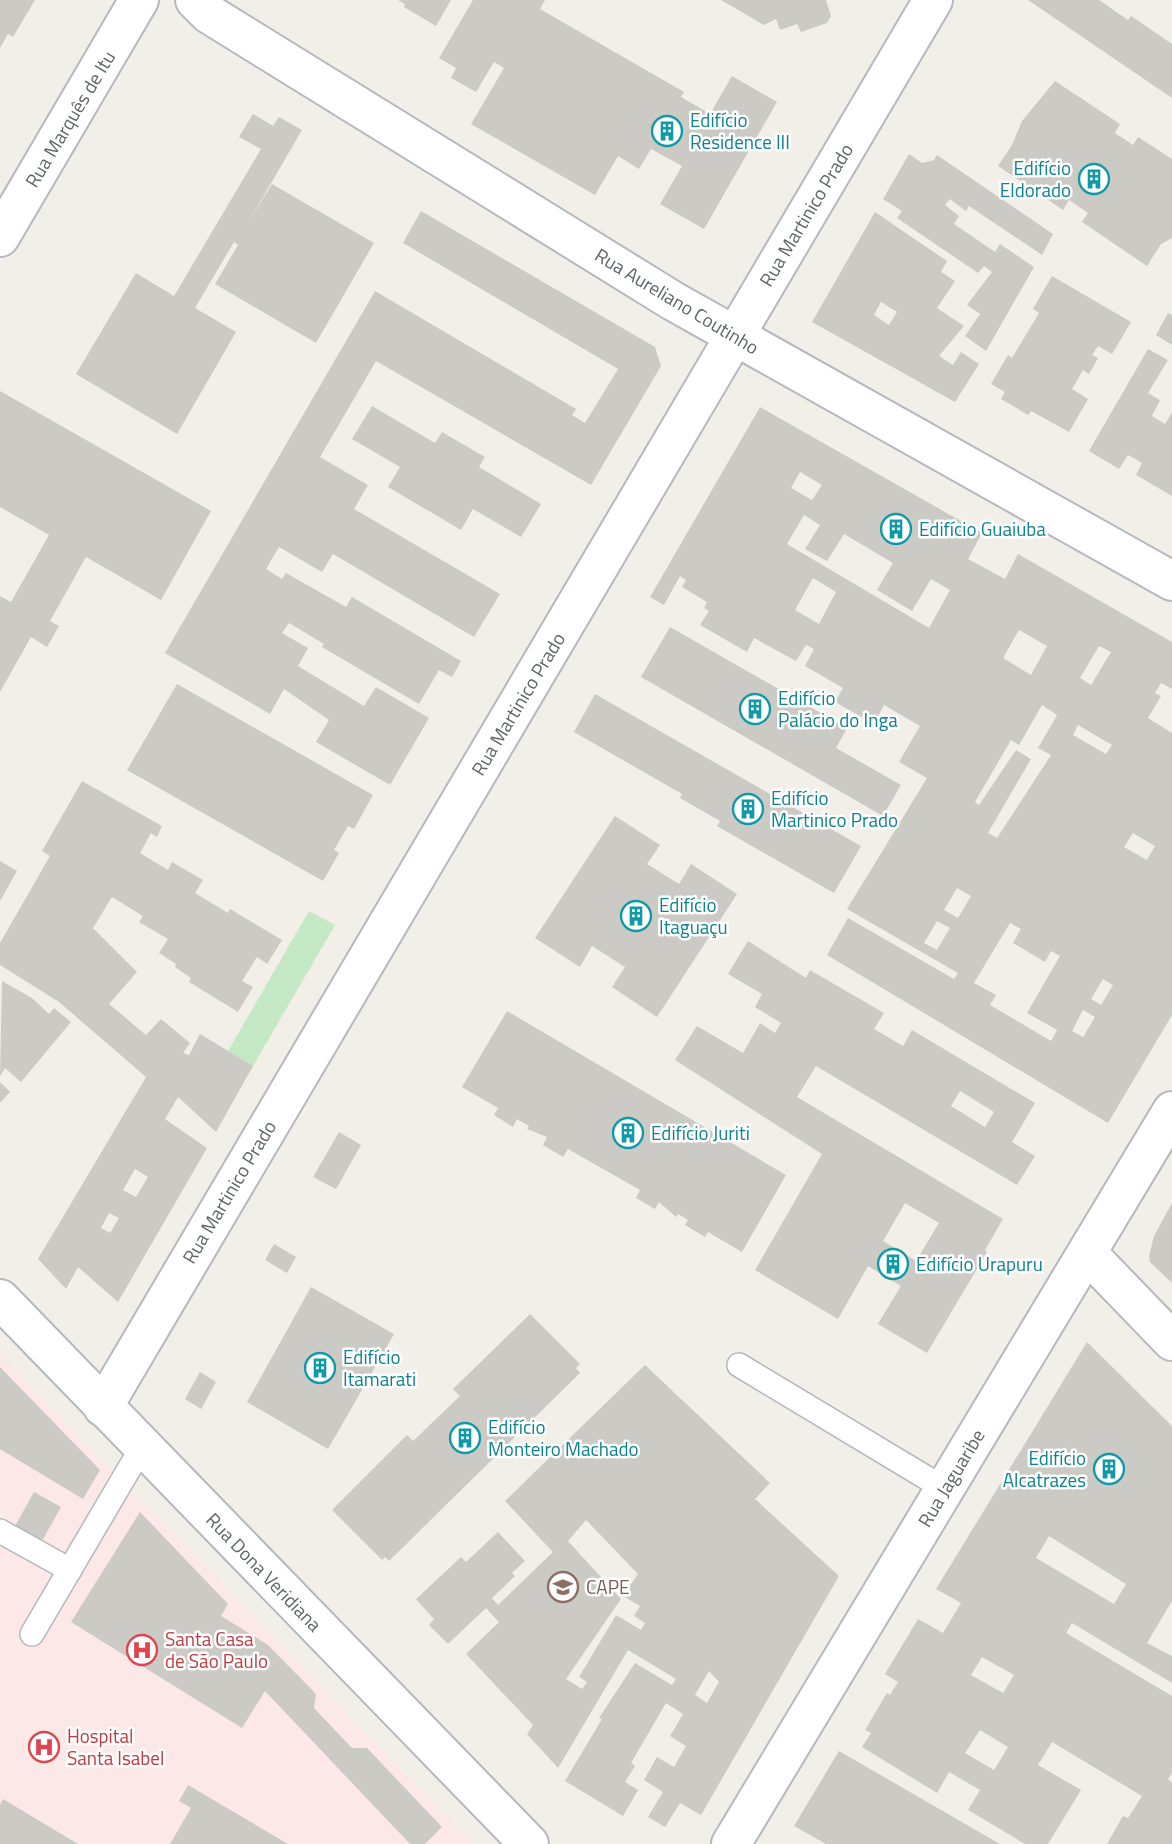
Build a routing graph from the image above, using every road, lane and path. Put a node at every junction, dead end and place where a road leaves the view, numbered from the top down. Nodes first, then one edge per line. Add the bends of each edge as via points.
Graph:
1 (139, 0) edge
2 (195, 0) edge
3 (933, 0) edge
4 (0, 237) edge
5 (734, 336) junction
6 (1172, 581) edge
7 (1172, 1111) edge
8 (1087, 1253) junction
9 (0, 1299) edge
10 (1172, 1341) edge
11 (739, 1365) dead end
12 (103, 1407) junction
13 (142, 1447) junction
14 (944, 1489) junction
15 (0, 1531) edge
16 (69, 1570) junction
17 (32, 1634) dead end
18 (529, 1844) edge
19 (731, 1844) edge

1 - 4 street, Rua Marquês de Itu
2 - 5 street, Rua Aureliano Coutinho via 209,14
3 - 5 street, Rua Martinico Prado
5 - 6 street, Rua Aureliano Coutinho
5 - 12 street, Rua Martinico Prado
7 - 8 street, Rua Jaguaribe
8 - 10 street
8 - 14 street, Rua Jaguaribe
9 - 12 street, Rua Dona Veridiana
11 - 14 lane
12 - 13 street, Rua Dona Veridiana
13 - 16 lane
13 - 18 street, Rua Dona Veridiana
14 - 19 street, Rua Jaguaribe
15 - 16 lane
16 - 17 lane

